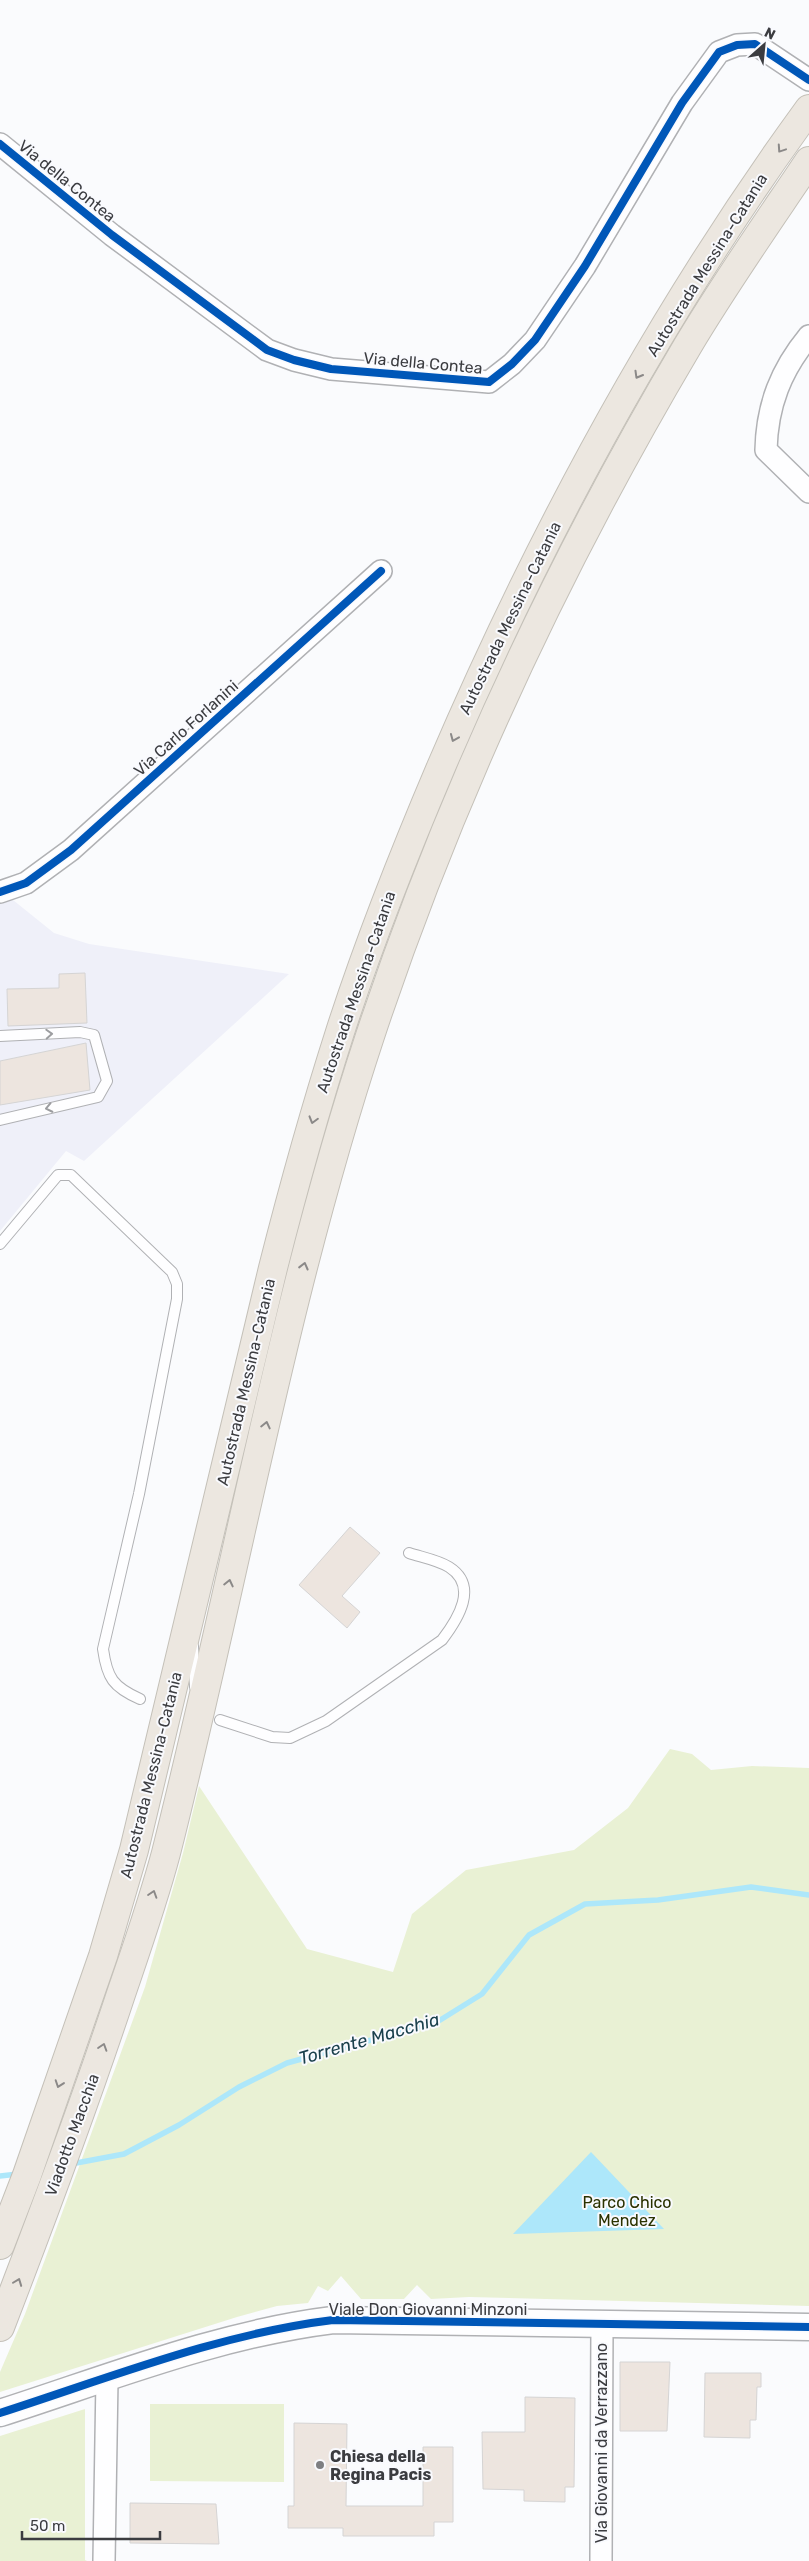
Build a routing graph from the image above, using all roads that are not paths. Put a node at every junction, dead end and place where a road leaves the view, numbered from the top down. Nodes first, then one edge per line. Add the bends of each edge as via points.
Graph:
1 (802, 74) edge
2 (809, 109) edge
3 (0, 144) edge
4 (809, 160) edge
5 (809, 336) edge
6 (809, 492) edge
7 (381, 571) dead end
8 (0, 892) edge
9 (0, 1036) edge
10 (0, 1120) edge
11 (0, 1244) edge
12 (409, 1553) dead end
13 (191, 1613) junction
14 (221, 1620) junction
15 (194, 1666) junction
16 (140, 1699) dead end
17 (167, 1713) junction
18 (209, 1720) junction
19 (139, 1940) joint
20 (103, 1956) joint
21 (0, 2245) edge
22 (602, 2324) junction
23 (0, 2327) edge
24 (809, 2327) edge
25 (107, 2379) junction
26 (0, 2413) edge
27 (104, 2561) edge
28 (601, 2561) edge

1 - 3 street, Via della Contea via 755,44 719,52 682,103 585,266 535,340 489,382 331,369 267,350 112,235
2 -> 13 highway, Autostrada Messina-Catania via 710,256 597,446 504,627 413,835 343,1022 296,1178
14 -> 4 highway, Autostrada Messina-Catania via 324,1187 384,995 440,846 530,640 623,458 690,342
5 - 6 street via 797,351 771,402 766,450
7 - 8 street, Via Carlo Forlanini via 70,850 26,883
9 -> 10 lane via 80,1032 94,1035 107,1081 98,1097
11 - 16 lane via 58,1174 71,1176 172,1272 177,1284 177,1299 141,1484 103,1648 110,1679 123,1692
12 - 18 lane via 448,1566 460,1576 465,1591 463,1606 442,1640 326,1721 290,1738 272,1737
13 - 15 lane
13 - 17 highway, Autostrada Messina-Catania
14 - 15 lane
14 - 18 highway, Autostrada Messina-Catania
15 - 17 lane
15 - 18 lane
17 - 20 highway, Autostrada Messina-Catania via 134,1850
19 -> 18 highway, Autostrada Messina-Catania
23 -> 19 highway, Viadotto Macchia via 55,2186
20 -> 21 highway, Viadotto Macchia
22 - 24 street, Viale Don Giovanni Minzoni
22 - 25 street, Viale Don Giovanni Minzoni via 333,2320 284,2326 241,2337
22 - 28 street, Via Giovanni da Verrazzano
25 - 26 street, Viale Don Giovanni Minzoni
25 - 27 street

